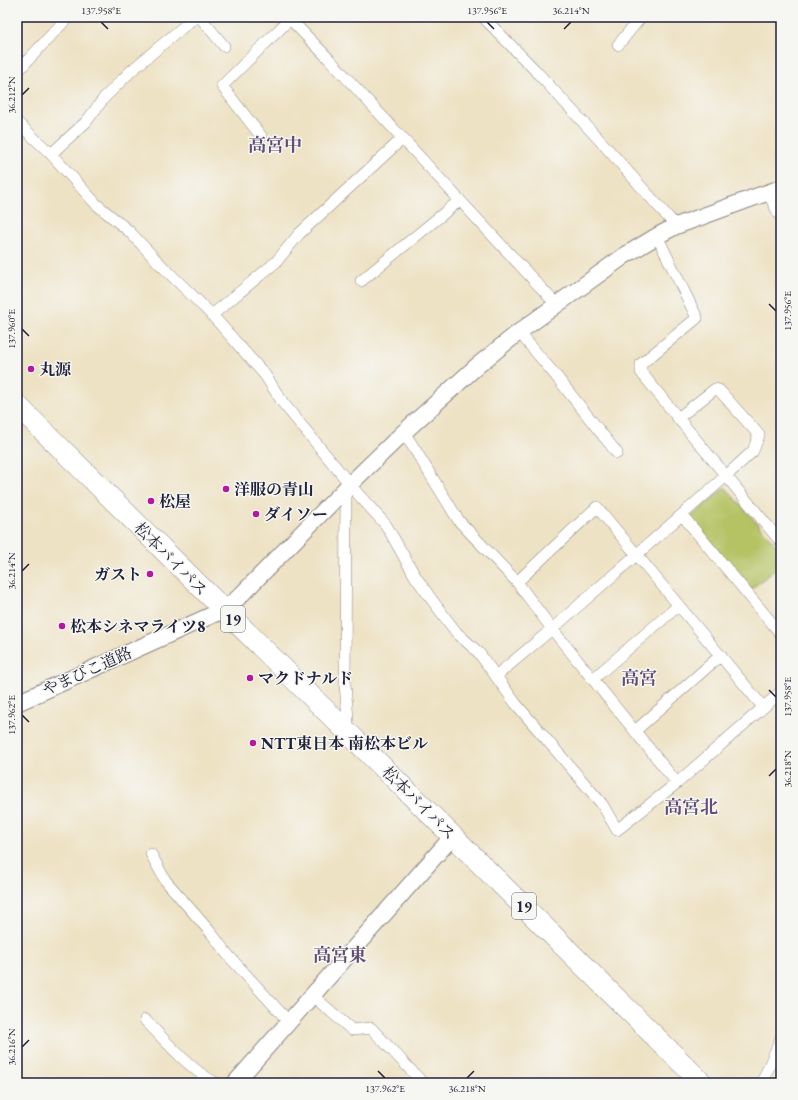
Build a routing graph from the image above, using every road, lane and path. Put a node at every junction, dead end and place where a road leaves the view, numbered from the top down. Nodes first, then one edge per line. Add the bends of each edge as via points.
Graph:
1 (68, 17) edge
2 (195, 17) edge
3 (200, 17) edge
4 (483, 17) edge
5 (641, 17) edge
6 (289, 18) edge
7 (618, 45) dead end
8 (224, 46) dead end
9 (17, 72) edge
10 (17, 122) edge
11 (261, 136) dead end
12 (403, 138) junction
13 (51, 154) junction
14 (775, 191) edge
15 (460, 200) junction
16 (781, 218) edge
17 (676, 226) junction
18 (657, 236) junction
19 (361, 281) dead end
20 (556, 304) junction
21 (212, 315) junction
22 (519, 332) junction
23 (17, 405) edge
24 (678, 418) junction
25 (404, 432) junction
26 (617, 453) dead end
27 (726, 476) junction
28 (348, 486) junction
29 (682, 515) junction
30 (781, 542) edge
31 (636, 555) junction
32 (517, 582) junction
33 (678, 606) junction
34 (223, 610) junction
35 (552, 629) junction
36 (781, 634) edge
37 (721, 655) junction
38 (496, 676) junction
39 (593, 679) junction
40 (781, 692) edge
41 (17, 703) edge
42 (763, 707) junction
43 (346, 729) junction
44 (635, 731) junction
45 (677, 783) junction
46 (453, 836) junction
47 (151, 854) dead end
48 (313, 996) junction
49 (145, 1020) dead end
50 (289, 1022) junction
51 (781, 1038) edge
52 (238, 1082) edge
53 (216, 1083) edge
54 (423, 1083) edge
55 (702, 1083) edge
56 (760, 1083) edge

1 - 9 street
2 - 13 street via 132,70 104,98 86,122
3 - 8 street
4 - 17 street via 534,69
5 - 7 street
6 - 11 street via 222,86
6 - 12 street
10 - 13 street
12 - 15 street
12 - 21 street via 299,234 276,262
13 - 21 street via 96,204 129,231
14 - 16 street
14 - 17 street, やまびこ道路
15 - 19 street
15 - 20 street
17 - 18 street, やまびこ道路
18 - 20 street, やまびこ道路
18 - 24 street via 697,318 641,364 641,372
20 - 22 street, やまびこ道路
21 - 28 street via 265,375 283,403
22 - 25 street, やまびこ道路
22 - 26 street
23 - 34 highway, 松本バイパス / 19
24 - 27 street
24 - 27 street via 715,389 719,390 759,435 753,451
25 - 28 street, やまびこ道路
25 - 32 street via 459,521
27 - 29 street
27 - 30 street
28 - 34 street, やまびこ道路 via 238,598
28 - 38 street via 386,525 416,576 456,632 479,653
28 - 43 street
29 - 31 street
29 - 36 street
31 - 32 street via 597,507
31 - 33 street
31 - 35 street
32 - 35 street
33 - 37 street
33 - 39 street
34 - 41 street, やまびこ道路
34 - 43 highway, 松本バイパス / 19
35 - 38 street
35 - 39 street
37 - 42 street
37 - 44 street
38 - 45 street via 516,704 602,804 617,830
39 - 44 street
40 - 42 street
42 - 45 street
43 - 46 highway, 松本バイパス / 19
44 - 45 street
46 - 48 street
46 - 55 highway, 松本バイパス / 19
47 - 50 street via 165,880
48 - 50 street
48 - 54 street via 352,1030 371,1028
49 - 53 street via 189,1064
50 - 52 street
51 - 56 street

